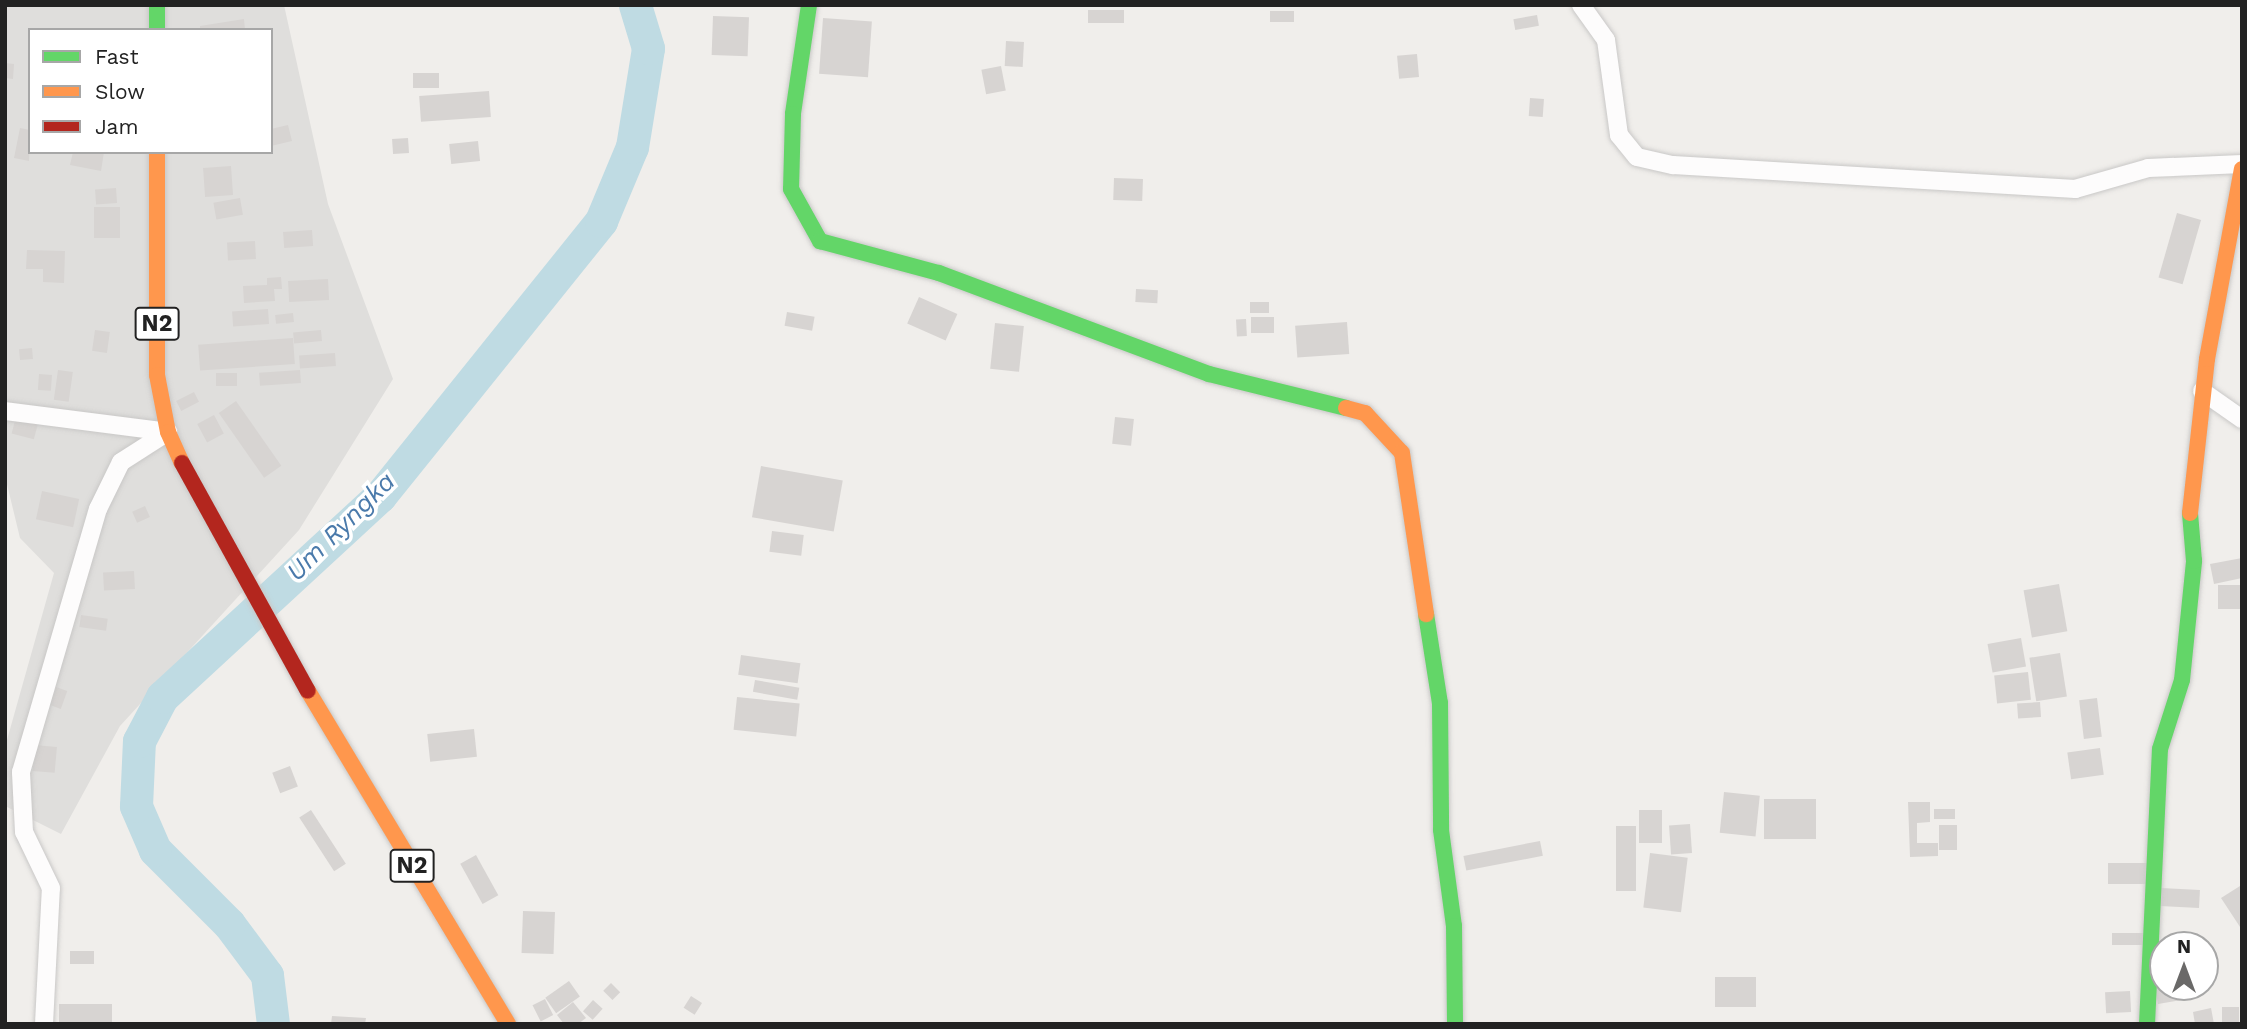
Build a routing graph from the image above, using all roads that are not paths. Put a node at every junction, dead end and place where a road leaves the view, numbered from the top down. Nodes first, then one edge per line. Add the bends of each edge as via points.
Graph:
1 (157, 5) edge
2 (810, 5) edge
3 (1581, 5) edge
4 (157, 28) edge
5 (157, 154) edge
6 (2242, 166) edge
7 (2202, 391) junction
8 (5, 411) edge
9 (2242, 419) edge
10 (168, 432) junction
11 (44, 1024) edge
12 (508, 1024) edge
13 (1454, 1024) edge
14 (2147, 1024) edge

1 - 4 main road
2 - 13 main road via 793,114 791,189 820,241 939,273 1209,374 1365,413 1402,453 1440,703 1441,830 1454,926
3 - 6 street via 1605,40 1619,135 1637,157 1673,165 2075,189 2148,168
5 - 10 main road, N2 via 157,375
6 - 7 main road
7 - 9 street
7 - 14 main road via 2188,496 2194,561 2182,680 2160,749
8 - 10 street
10 - 11 street via 121,462 98,509 21,772 24,832 51,888
10 - 12 main road, N2 via 193,488 317,707

